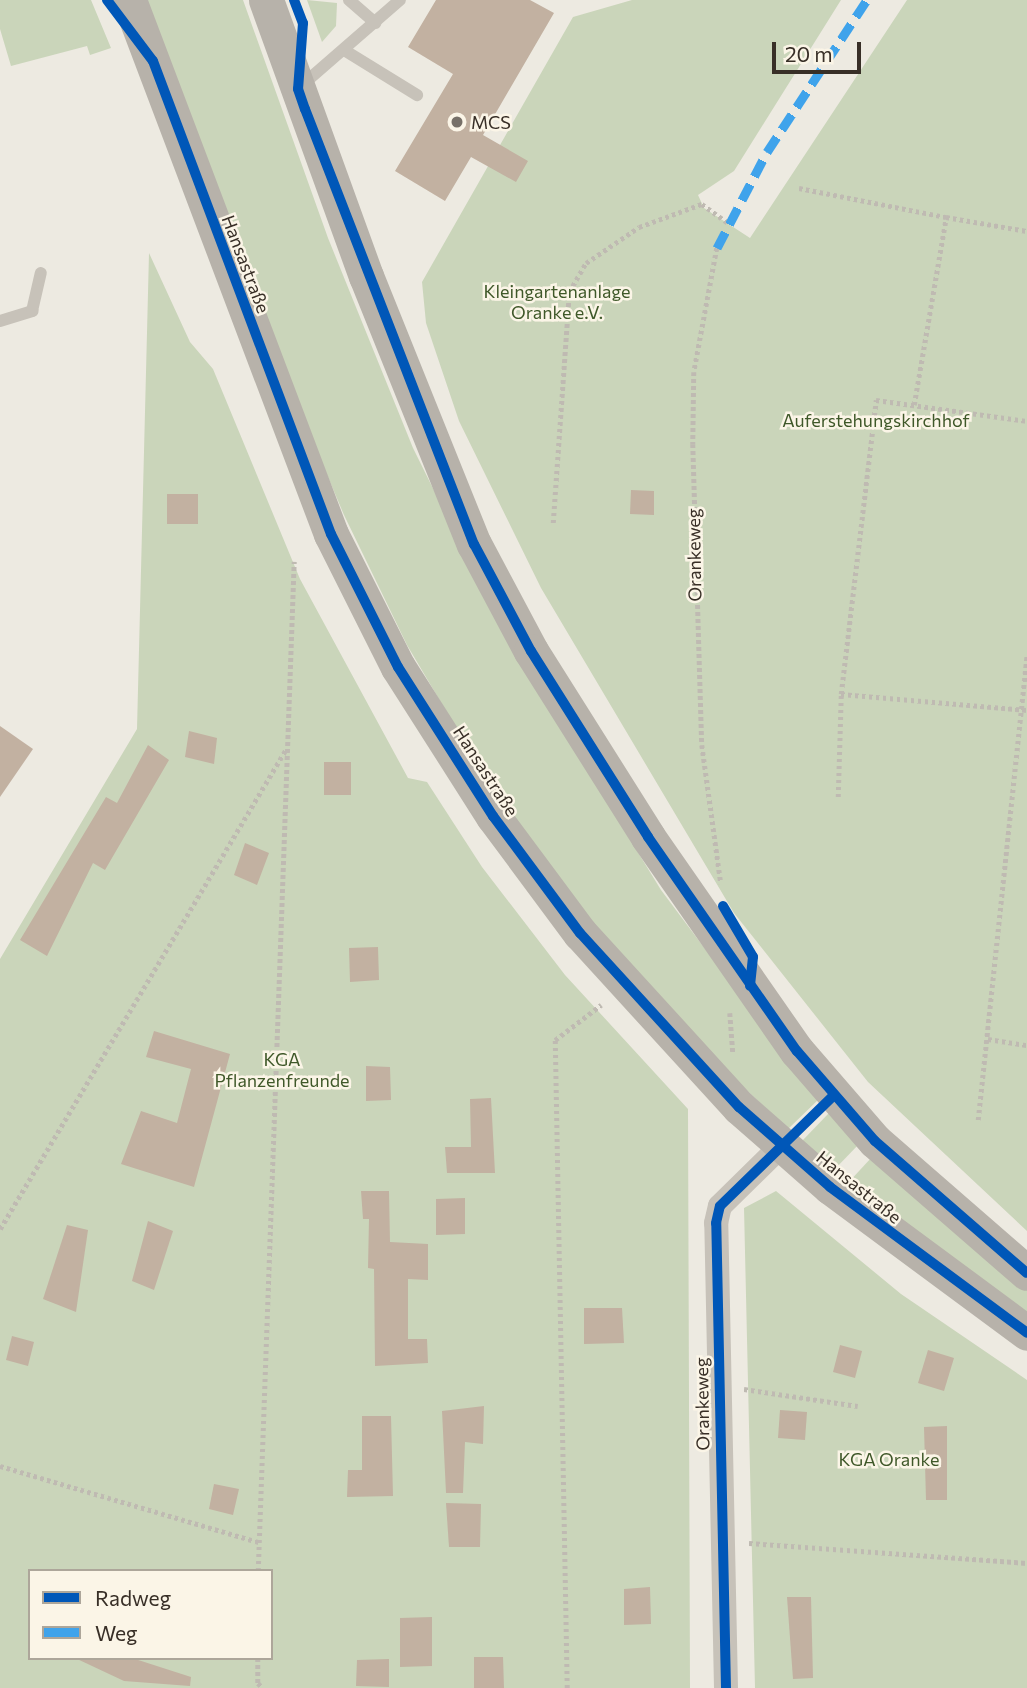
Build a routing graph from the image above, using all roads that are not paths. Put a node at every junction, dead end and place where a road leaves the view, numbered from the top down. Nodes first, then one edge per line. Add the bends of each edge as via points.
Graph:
1 (129, 0) edge
2 (266, 0) edge
3 (349, 0) edge
4 (400, 0) edge
5 (375, 23) junction
6 (344, 50) junction
7 (298, 89) junction
8 (417, 95) dead end
9 (41, 273) dead end
10 (0, 321) edge
11 (781, 1146) junction
12 (1027, 1273) edge
13 (1027, 1333) edge
14 (726, 1688) edge

1 - 11 main road, Hansastraße via 331,534 398,667 493,817 580,933 737,1105
2 - 7 main road
3 - 5 lane
4 - 5 lane
5 - 6 lane
6 - 7 lane
6 - 8 lane
7 - 12 main road via 474,544 531,651 743,977 797,1051 875,1141
9 - 10 lane via 32,311
11 - 13 main road, Hansastraße via 913,1252
11 - 14 street, Orankeweg via 720,1206 716,1223

